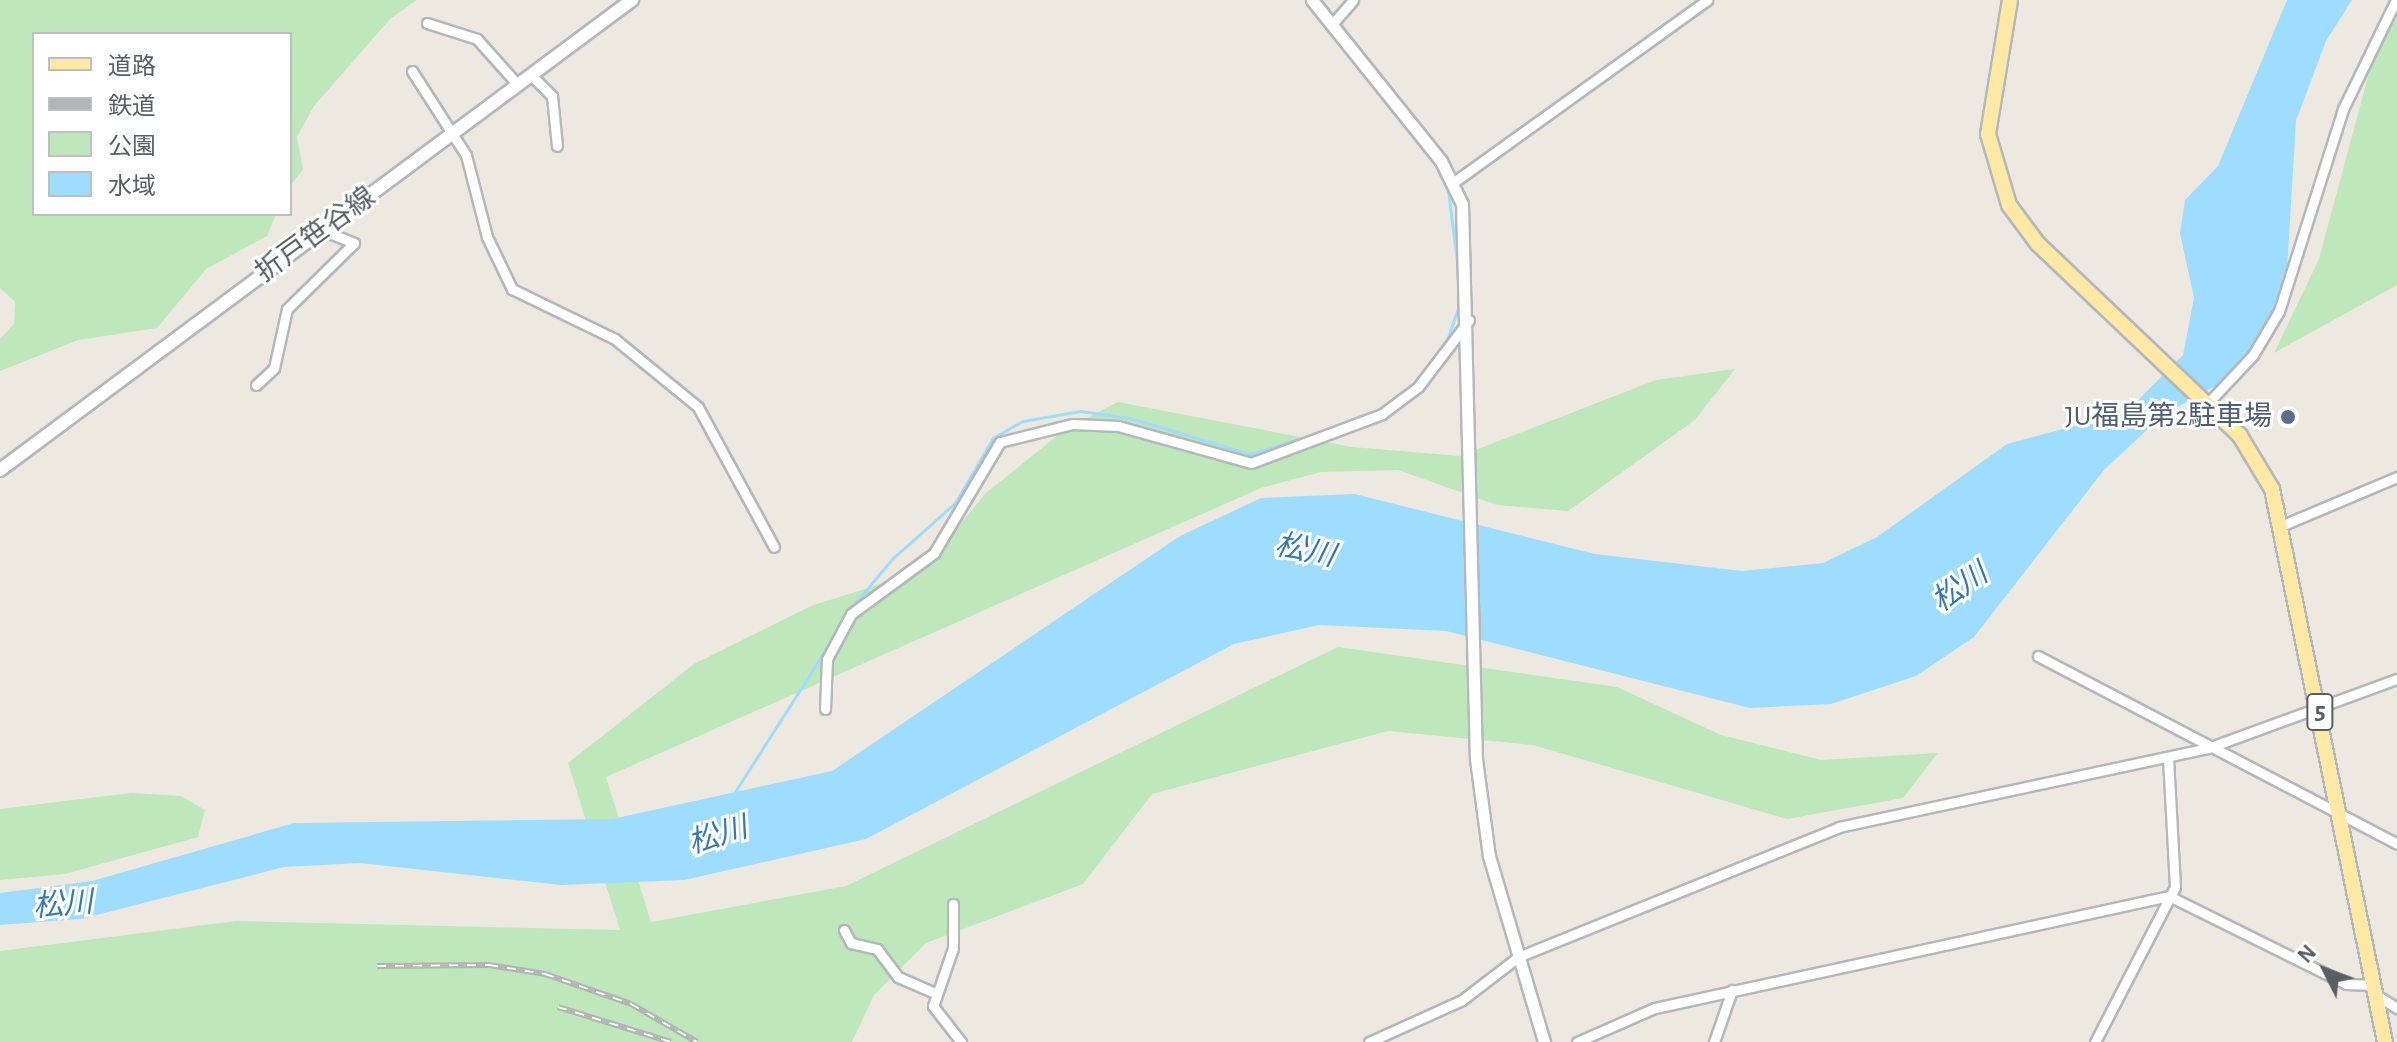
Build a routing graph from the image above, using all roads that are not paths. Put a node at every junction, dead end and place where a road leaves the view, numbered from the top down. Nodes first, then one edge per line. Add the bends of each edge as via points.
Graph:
1 (632, 0) edge
2 (1312, 0) edge
3 (1353, 0) edge
4 (1707, 0) edge
5 (2010, 0) edge
6 (2396, 0) edge
7 (1334, 22) junction
8 (427, 23) dead end
9 (412, 71) dead end
10 (531, 75) junction
11 (518, 85) junction
12 (452, 134) junction
13 (557, 146) dead end
14 (1454, 182) junction
15 (322, 230) junction
16 (1469, 320) junction
17 (256, 385) dead end
18 (2207, 404) junction
19 (0, 470) edge
20 (2397, 477) edge
21 (2283, 525) junction
22 (774, 547) dead end
23 (2038, 656) dead end
24 (2397, 679) edge
25 (2319, 707) junction
26 (825, 709) dead end
27 (2208, 748) junction
28 (2168, 757) junction
29 (2339, 815) junction
30 (2397, 844) edge
31 (2172, 897) junction
32 (953, 904) dead end
33 (844, 930) dead end
34 (1517, 958) junction
35 (1732, 990) junction
36 (2375, 990) junction
37 (935, 993) junction
38 (2397, 1008) edge
39 (961, 1042) edge
40 (1369, 1042) edge
41 (1544, 1042) edge
42 (1577, 1042) edge
43 (1714, 1042) edge
44 (2095, 1042) edge
45 (2385, 1042) edge

1 - 10 main road, 折戸笹谷線
2 - 7 street
3 - 7 street
4 - 14 street
5 - 18 main road, 5 via 1989,119 1999,181 2032,238
6 - 18 street via 2343,109 2279,311 2253,355
7 - 14 street
8 - 11 street via 477,39
9 - 12 street
10 - 11 main road, 折戸笹谷線
10 - 13 street via 552,96
11 - 12 main road, 折戸笹谷線
12 - 15 main road, 折戸笹谷線
12 - 22 street via 512,289 615,339 698,407
14 - 16 street via 1468,240
15 - 17 street via 354,243 287,309 274,368
15 - 19 main road, 折戸笹谷線
16 - 26 street via 1418,387 1382,414 1251,463 1118,426 1073,424 1000,442 981,463 941,545 851,614 827,659
16 - 34 street via 1476,759 1484,834
18 - 21 main road, 5 via 2255,457
20 - 21 street
21 - 25 main road, 5
23 - 27 street
24 - 25 street
25 - 27 street
25 - 29 main road, 5
27 - 28 street
27 - 29 street
28 - 31 street
28 - 34 street via 1839,827 1654,896
29 - 30 street
29 - 36 main road, 5
31 - 35 street
31 - 36 street via 2346,984
31 - 44 street
32 - 37 street via 953,948
33 - 37 street via 851,943 877,949 898,977
34 - 40 street via 1462,1000
34 - 41 street
35 - 42 street via 1655,1008
35 - 43 street
36 - 38 street
36 - 45 main road, 5
37 - 39 street via 935,1010

